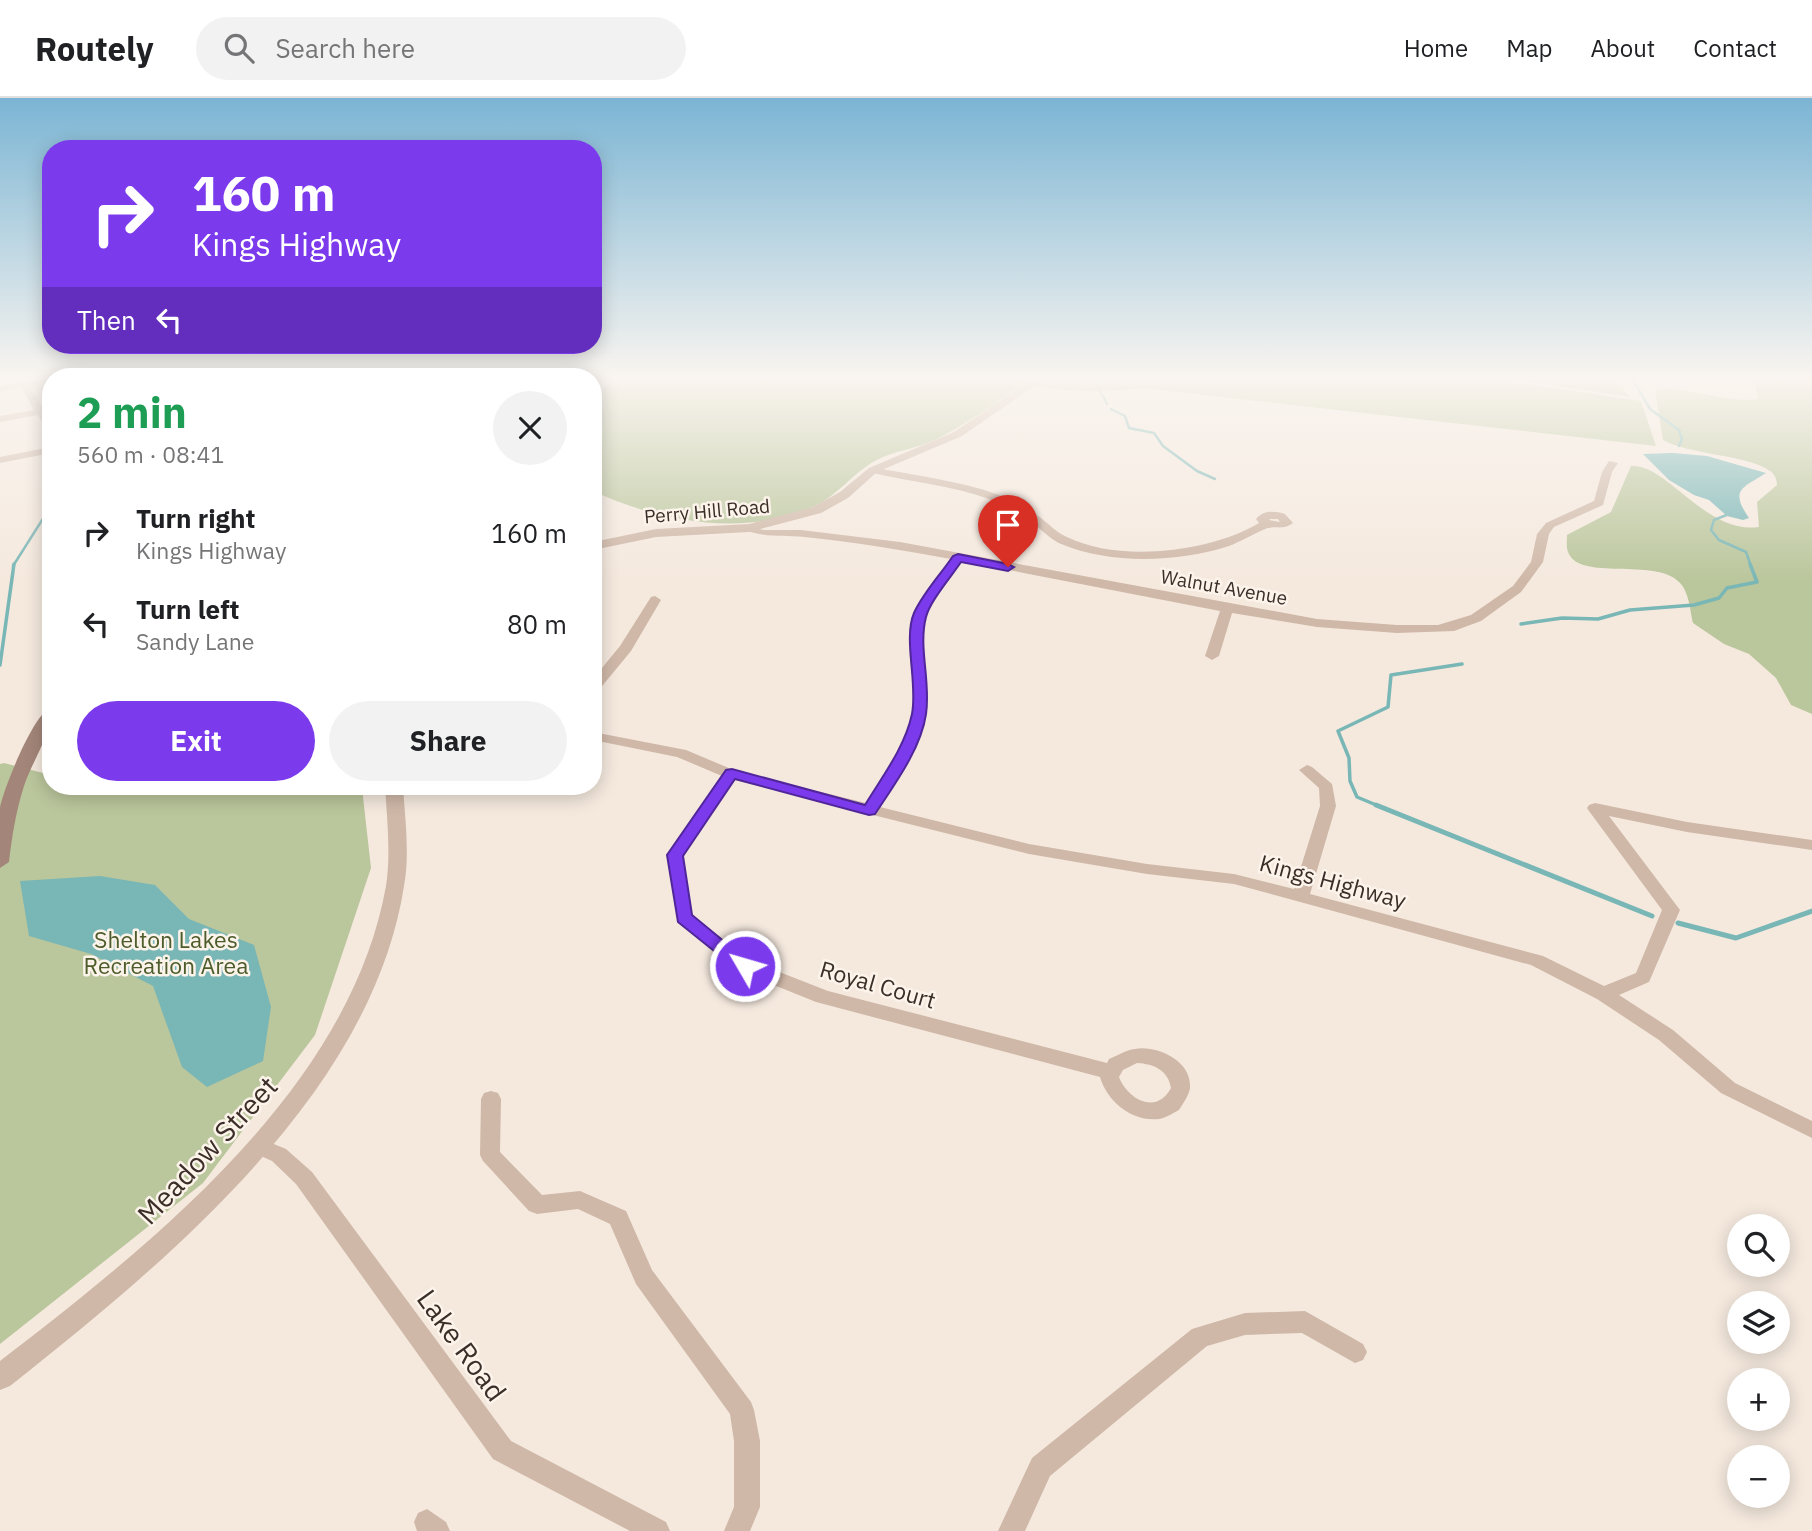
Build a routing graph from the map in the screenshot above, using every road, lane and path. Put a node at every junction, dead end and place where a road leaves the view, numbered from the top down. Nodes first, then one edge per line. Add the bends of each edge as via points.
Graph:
1 (928, 447) edge
2 (42, 452) edge
3 (0, 460) edge
4 (1613, 463) dead end
5 (873, 470) junction
6 (1266, 524) dead end
7 (749, 527) junction
8 (602, 544) edge
9 (958, 558) junction
10 (655, 600) dead end
11 (1227, 608) junction
12 (1212, 656) dead end
13 (602, 677) edge
14 (42, 729) edge
15 (602, 738) edge
16 (1307, 771) dead end
17 (732, 774) junction
18 (394, 795) edge
19 (869, 811) junction
20 (1812, 845) edge
21 (0, 862) edge
22 (1301, 895) junction
23 (1604, 994) junction
24 (1111, 1072) dead end
25 (491, 1099) dead end
26 (1812, 1130) edge
27 (259, 1146) junction
28 (1355, 1352) dead end
29 (0, 1377) edge
30 (657, 1531) edge
31 (737, 1531) edge
32 (1011, 1531) edge

1 - 5 street, Perry Hill Road
2 - 3 street
4 - 11 street, Walnut Avenue via 1599,502 1556,521 1543,534 1537,562 1517,589 1462,624 1397,629 1317,623
5 - 6 street via 990,496 1030,515 1068,542 1134,555 1230,542
5 - 7 street, Perry Hill Road via 824,507
7 - 8 street, Perry Hill Road via 663,532
7 - 9 street, Walnut Avenue via 759,533 832,537
9 - 11 street, Walnut Avenue
9 - 19 street via 920,614 916,639 922,682 919,716 908,747
10 - 13 street
11 - 12 street
14 - 21 main road via 12,792
15 - 17 street, Kings Highway via 681,752
16 - 22 street via 1327,788 1328,806
17 - 19 street, Kings Highway
17 - 24 street, Royal Court via 675,855 684,918 745,966 823,997
18 - 27 street, Meadow Street via 395,886 382,941 334,1041
19 - 22 street, Kings Highway via 1049,853 1234,879
20 - 23 street via 1595,808 1671,910 1643,977
22 - 23 street, Kings Highway via 1537,960
23 - 26 street, Kings Highway via 1666,1035 1728,1088
25 - 31 street via 490,1155 537,1205 580,1200 618,1218 644,1278 741,1410 747,1441 747,1507
27 - 29 street, Meadow Street via 148,1257
27 - 30 street, Lake Road via 279,1155 304,1178 502,1450
28 - 32 street via 1305,1322 1245,1324 1200,1337 1041,1467

